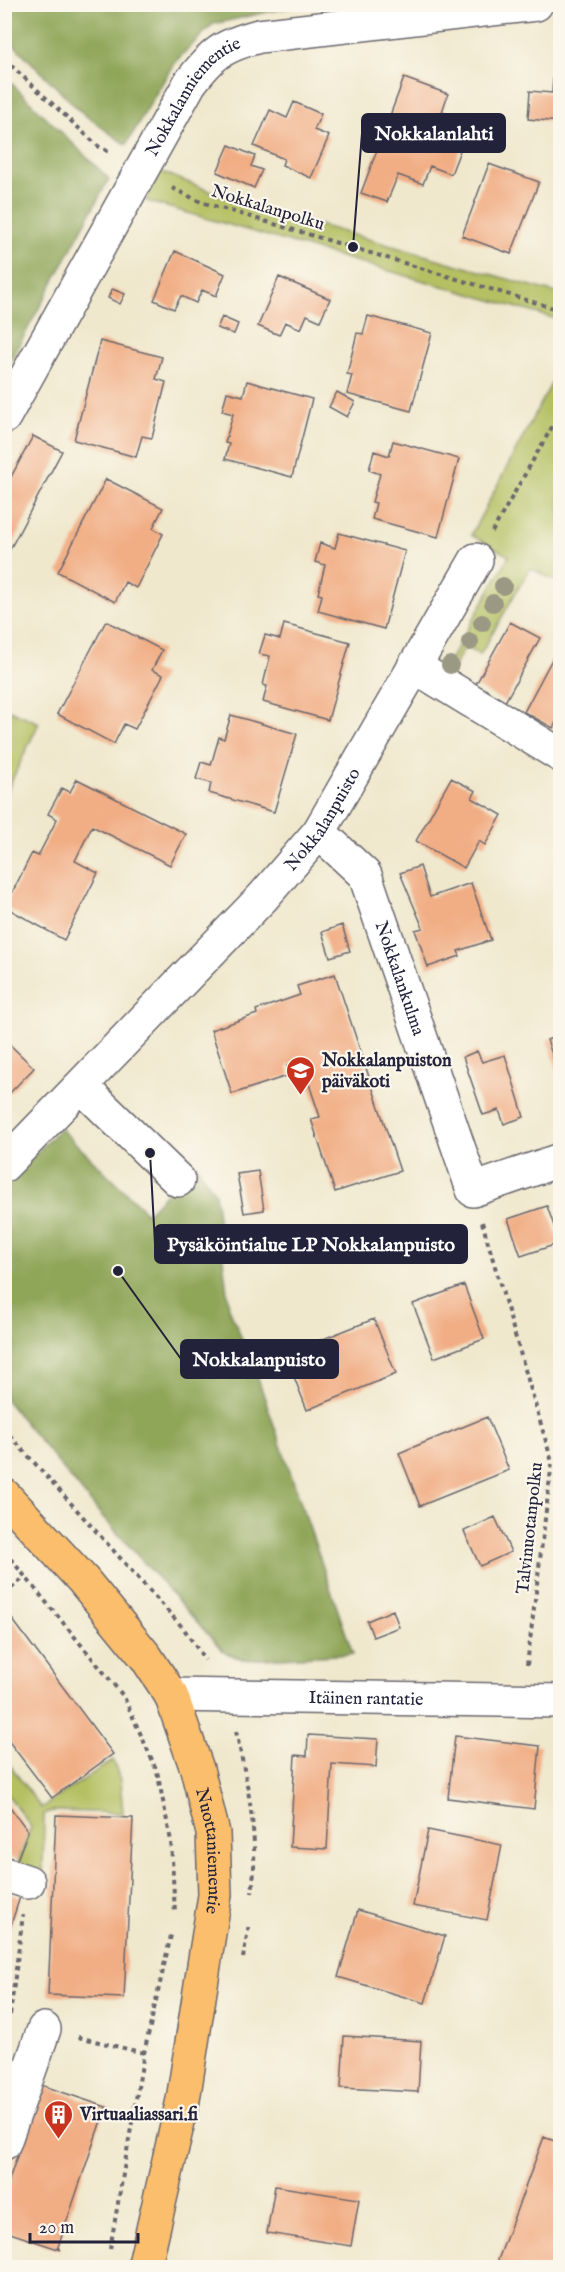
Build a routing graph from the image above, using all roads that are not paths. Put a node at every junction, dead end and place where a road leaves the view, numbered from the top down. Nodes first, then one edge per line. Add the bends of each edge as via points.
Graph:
1 (536, 4) edge
2 (4, 417) edge
3 (476, 560) road end
4 (414, 666) junction
5 (561, 755) edge
6 (318, 832) junction
7 (81, 1086) junction
8 (561, 1161) edge
9 (4, 1165) edge
10 (178, 1180) dead end
11 (4, 1495) edge
12 (171, 1695) junction
13 (561, 1701) edge
14 (44, 2029) dead end
15 (4, 2143) edge
16 (144, 2268) edge

1 - 2 street, Nokkalanniementie via 259,36 228,44 208,60 190,83
3 - 4 street, Nokkalanpuisto
4 - 5 street
4 - 6 street, Nokkalanpuisto
6 - 7 street, Nokkalanpuisto via 263,897
6 - 8 street, Nokkalankulma via 365,875 473,1190
7 - 9 street, Nokkalanpuisto
7 - 10 street
11 - 12 main road, Nuottaniementie via 83,1580 146,1657
12 - 13 street, Itäinen rantatie
12 - 16 main road, Nuottaniementie via 197,1769 213,1833 215,1895 183,2100
14 - 15 street

